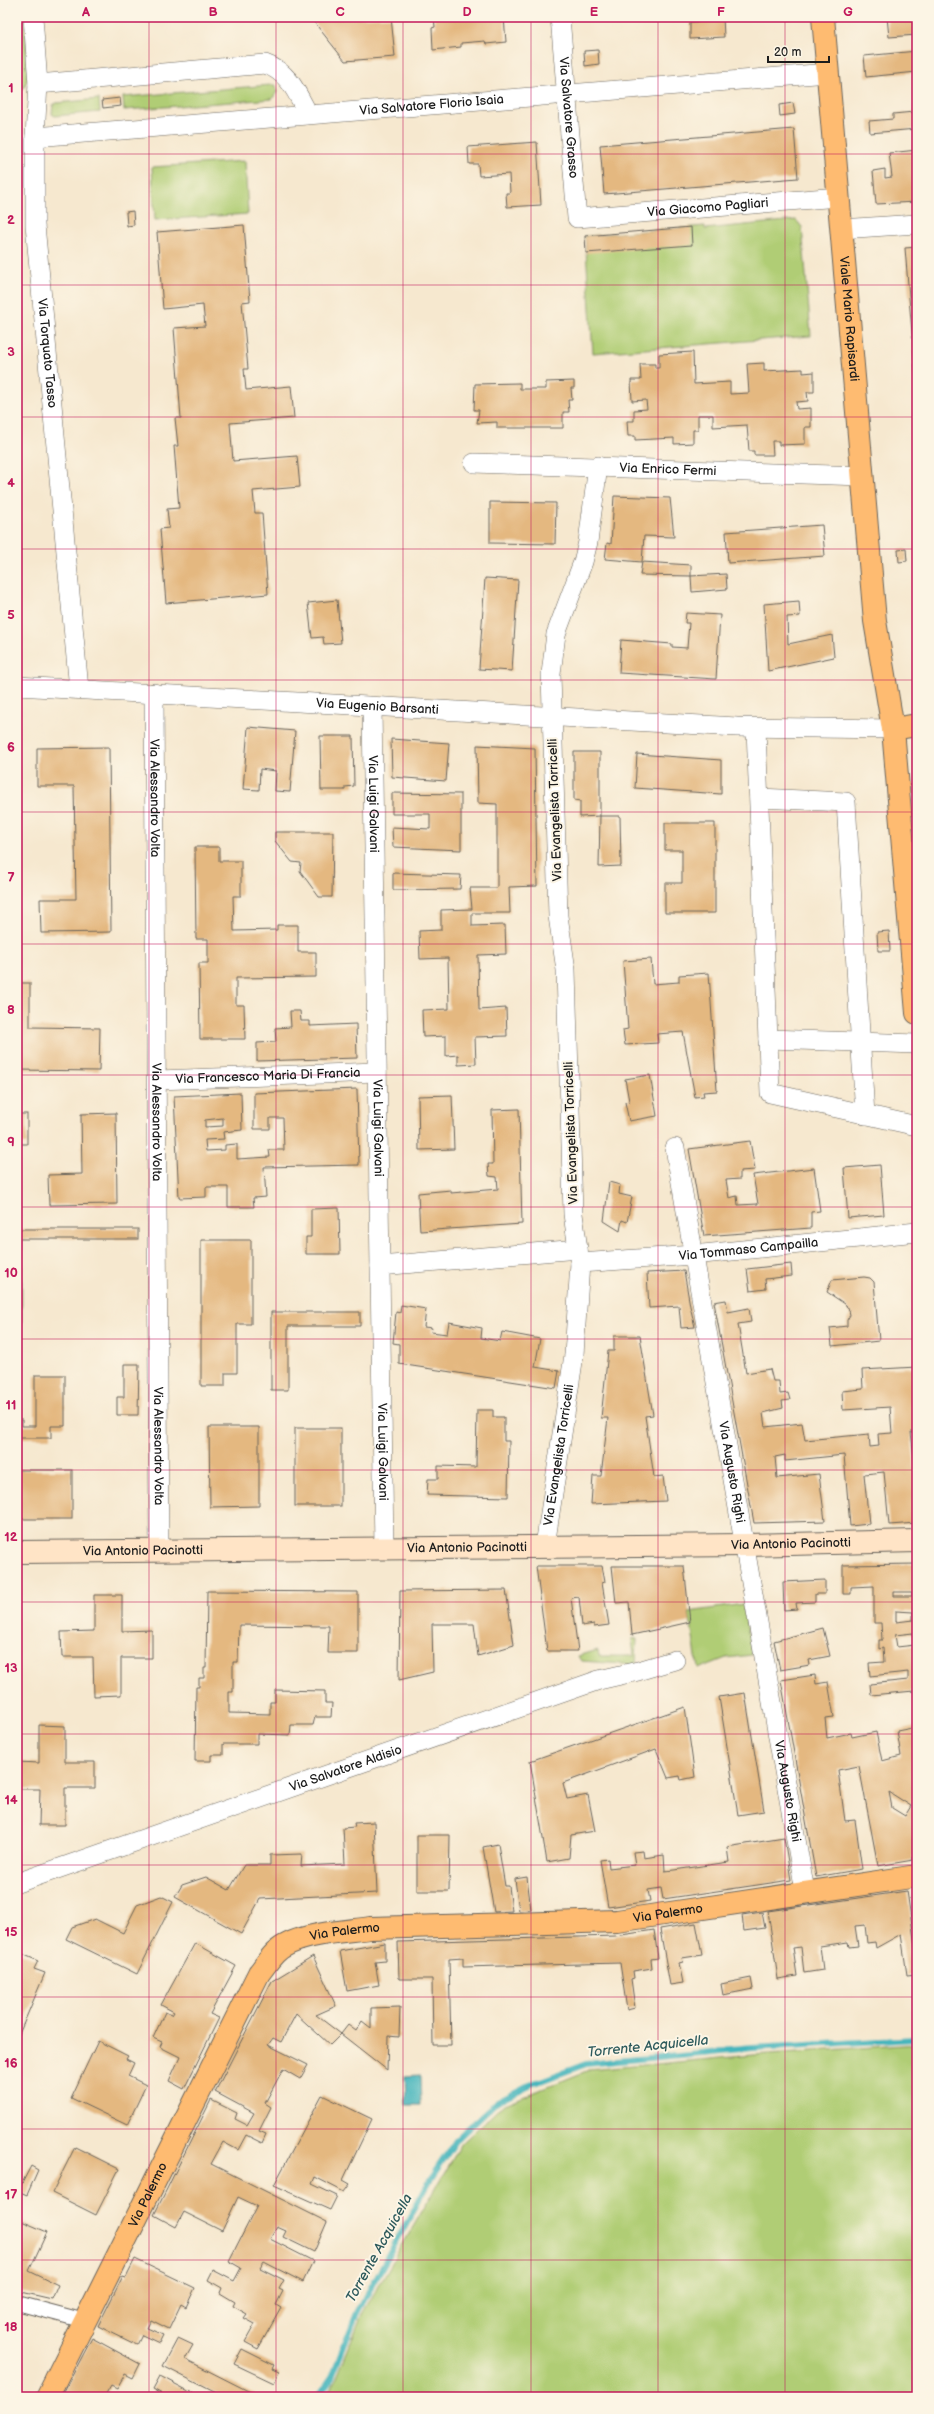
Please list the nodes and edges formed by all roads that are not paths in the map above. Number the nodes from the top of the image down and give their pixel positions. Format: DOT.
graph roads {
  1 [pos="33,17"];
  2 [pos="560,17"];
  3 [pos="823,17"];
  4 [pos="828,73"];
  5 [pos="38,84"];
  6 [pos="566,92"];
  7 [pos="308,114"];
  8 [pos="35,137"];
  9 [pos="839,197"];
  10 [pos="577,218"];
  11 [pos="917,224"];
  12 [pos="841,229"];
  13 [pos="474,463"];
  14 [pos="598,466"];
  15 [pos="863,476"];
  16 [pos="17,686"];
  17 [pos="79,689"];
  18 [pos="154,693"];
  19 [pos="372,707"];
  20 [pos="552,718"];
  21 [pos="917,726"];
  22 [pos="756,728"];
  23 [pos="893,729"];
  24 [pos="759,798"];
  25 [pos="908,802"];
  26 [pos="917,864"];
  27 [pos="907,893"];
  28 [pos="916,988"];
  29 [pos="917,1013"];
  30 [pos="768,1039"];
  31 [pos="861,1042"];
  32 [pos="917,1044"];
  33 [pos="377,1072"];
  34 [pos="158,1080"];
  35 [pos="866,1114"];
  36 [pos="917,1126"];
  37 [pos="675,1148"];
  38 [pos="917,1232"];
  39 [pos="693,1255"];
  40 [pos="579,1256"];
  41 [pos="380,1266"];
  42 [pos="917,1542"];
  43 [pos="745,1545"];
  44 [pos="545,1546"];
  45 [pos="384,1549"];
  46 [pos="159,1551"];
  47 [pos="17,1552"];
  48 [pos="675,1660"];
  49 [pos="916,1875"];
  50 [pos="17,1883"];
  51 [pos="805,1892"];
  52 [pos="17,2303"];
  53 [pos="85,2321"];
  54 [pos="47,2397"];
  1 -- 5 [label="street, Via Torquato Tasso"];
  2 -- 6 [label="street, Via Salvatore Grasso"];
  3 -- 4 [label="main road, Viale Mario Rapisardi"];
  4 -- 6 [label="street, Via Salvatore Florio Isaia"];
  4 -- 9 [label="main road, Viale Mario Rapisardi"];
  5 -- 7 [label="street"];
  5 -- 8 [label="street, Via Torquato Tasso"];
  6 -- 7 [label="street, Via Salvatore Florio Isaia"];
  6 -- 10 [label="street, Via Salvatore Grasso"];
  7 -- 8 [label="street, Via Salvatore Florio Isaia"];
  8 -- 17 [label="street, Via Torquato Tasso"];
  9 -- 10 [label="street, Via Giacomo Pagliari"];
  9 -- 12 [label="main road, Viale Mario Rapisardi"];
  11 -- 12 [label="street"];
  12 -- 15 [label="main road, Viale Mario Rapisardi"];
  13 -- 14 [label="street, Via Enrico Fermi"];
  14 -- 15 [label="street, Via Enrico Fermi"];
  14 -- 20 [label="street, Via Evangelista Torricelli"];
  15 -- 23 [label="main road, Viale Mario Rapisardi"];
  16 -- 17 [label="street, Via Eugenio Barsanti"];
  17 -- 18 [label="street, Via Eugenio Barsanti"];
  18 -- 19 [label="street, Via Eugenio Barsanti"];
  18 -- 34 [label="street, Via Alessandro Volta"];
  19 -- 20 [label="street, Via Eugenio Barsanti"];
  19 -- 33 [label="street, Via Luigi Galvani"];
  20 -- 22 [label="street, Via Eugenio Barsanti"];
  20 -- 40 [label="street, Via Evangelista Torricelli"];
  21 -- 23 [label="main road"];
  22 -- 23 [label="street, Via Eugenio Barsanti"];
  22 -- 24 [label="street"];
  23 -- 25 [label="main road, Viale Mario Rapisardi"];
  24 -- 30 [label="street"];
  24 -- 31 [label="street"];
  25 -- 27 [label="main road, Viale Mario Rapisardi"];
  26 -- 27 [label="main road"];
  27 -- 28 [label="main road, Viale Mario Rapisardi"];
  28 -- 29 [label="main road, Viale Mario Rapisardi"];
  30 -- 31 [label="street"];
  30 -- 35 [label="street"];
  31 -- 32 [label="street"];
  31 -- 35 [label="street"];
  33 -- 34 [label="street, Via Francesco Maria Di Francia"];
  33 -- 41 [label="street, Via Luigi Galvani"];
  34 -- 46 [label="street, Via Alessandro Volta"];
  35 -- 36 [label="street"];
  37 -- 39 [label="street, Via Augusto Righi"];
  38 -- 39 [label="street, Via Tommaso Campailla"];
  39 -- 40 [label="street, Via Tommaso Campailla"];
  39 -- 43 [label="street, Via Augusto Righi"];
  40 -- 41 [label="street, Via Tommaso Campailla"];
  40 -- 44 [label="street, Via Evangelista Torricelli"];
  41 -- 45 [label="street, Via Luigi Galvani"];
  42 -- 43 [label="main road, Via Antonio Pacinotti"];
  43 -- 44 [label="main road, Via Antonio Pacinotti"];
  43 -- 51 [label="street, Via Augusto Righi"];
  44 -- 45 [label="main road, Via Antonio Pacinotti"];
  45 -- 46 [label="main road, Via Antonio Pacinotti"];
  46 -- 47 [label="main road, Via Antonio Pacinotti"];
  48 -- 50 [label="street, Via Salvatore Aldisio"];
  49 -- 51 [label="main road, Via Palermo"];
  51 -- 53 [label="main road, Via Palermo"];
  52 -- 53 [label="street"];
  53 -- 54 [label="main road, Via Palermo"];
}
